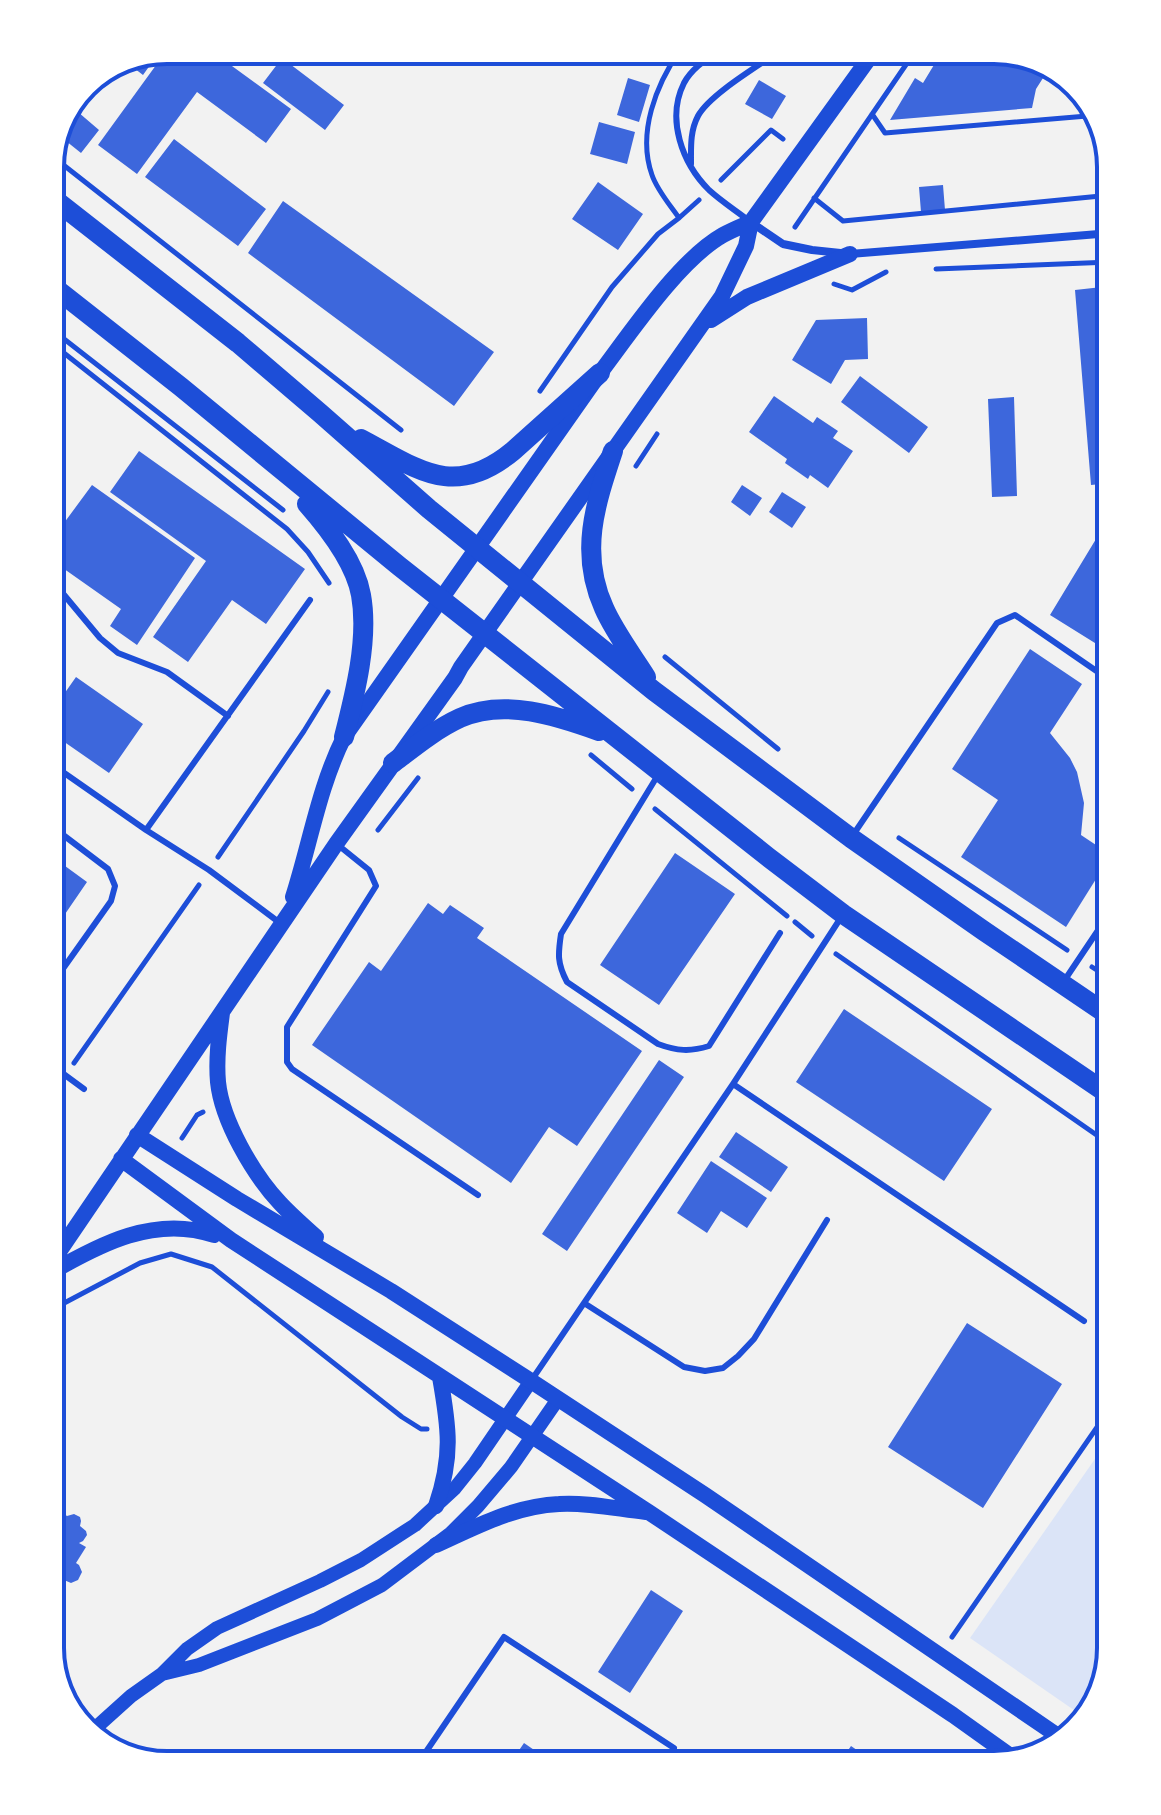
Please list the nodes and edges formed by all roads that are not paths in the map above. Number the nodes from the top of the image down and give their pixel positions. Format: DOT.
graph roads {
  1 [pos="702,64"];
  2 [pos="761,64"];
  3 [pos="865,64"];
  4 [pos="691,168"];
  5 [pos="64,207"];
  6 [pos="751,222"];
  7 [pos="1097,234"];
  8 [pos="850,254"];
  9 [pos="64,295"];
  10 [pos="697,332"];
  11 [pos="600,373"];
  12 [pos="320,413"];
  13 [pos="613,451"];
  14 [pos="280,470"];
  15 [pos="476,549"];
  16 [pos="520,584"];
  17 [pos="64,595"];
  18 [pos="441,599"];
  19 [pos="310,600"];
  20 [pos="484,634"];
  21 [pos="1097,671"];
  22 [pos="654,691"];
  23 [pos="228,716"];
  24 [pos="344,737"];
  25 [pos="614,737"];
  26 [pos="393,763"];
  27 [pos="660,772"];
  28 [pos="64,773"];
  29 [pos="146,830"];
  30 [pos="64,836"];
  31 [pos="851,838"];
  32 [pos="336,844"];
  33 [pos="843,914"];
  34 [pos="285,918"];
  35 [pos="1097,932"];
  36 [pos="780,933"];
  37 [pos="64,967"];
  38 [pos="1062,983"];
  39 [pos="1097,1007"];
  40 [pos="222,1010"];
  41 [pos="64,1074"];
  42 [pos="733,1084"];
  43 [pos="1097,1086"];
  44 [pos="84,1089"];
  45 [pos="137,1135"];
  46 [pos="121,1159"];
  47 [pos="478,1195"];
  48 [pos="827,1220"];
  49 [pos="231,1240"];
  50 [pos="64,1244"];
  51 [pos="338,1258"];
  52 [pos="64,1265"];
  53 [pos="584,1303"];
  54 [pos="1084,1321"];
  55 [pos="440,1377"];
  56 [pos="531,1381"];
  57 [pos="558,1399"];
  58 [pos="506,1418"];
  59 [pos="533,1436"];
  60 [pos="436,1506"];
  61 [pos="650,1513"];
  62 [pos="436,1545"];
  63 [pos="162,1674"];
  64 [pos="99,1725"];
  65 [pos="1053,1732"];
  66 [pos="674,1748"];
  67 [pos="1002,1750"];
  68 [pos="427,1751"];
  1 -- 4 [label="lane"];
  2 -- 4 [label="lane"];
  3 -- 6 [label="main road"];
  4 -- 6 [label="lane"];
  5 -- 12 [label="main road"];
  6 -- 8 [label="street"];
  6 -- 10 [label="main road"];
  6 -- 11 [label="main road"];
  7 -- 8 [label="street"];
  8 -- 10 [label="main road"];
  9 -- 14 [label="main road"];
  10 -- 13 [label="main road"];
  11 -- 12 [label="main road"];
  11 -- 15 [label="main road"];
  12 -- 15 [label="main road"];
  13 -- 16 [label="main road"];
  13 -- 22 [label="main road"];
  14 -- 18 [label="main road"];
  14 -- 24 [label="main road"];
  15 -- 16 [label="main road"];
  15 -- 18 [label="main road"];
  16 -- 20 [label="main road"];
  16 -- 22 [label="main road"];
  17 -- 23 [label="lane"];
  18 -- 20 [label="main road"];
  18 -- 24 [label="main road"];
  19 -- 23 [label="lane"];
  20 -- 25 [label="main road"];
  20 -- 26 [label="main road"];
  21 -- 31 [label="lane"];
  22 -- 31 [label="main road"];
  23 -- 29 [label="lane"];
  24 -- 34 [label="main road"];
  25 -- 26 [label="main road"];
  25 -- 27 [label="main road"];
  26 -- 32 [label="main road"];
  27 -- 33 [label="main road"];
  27 -- 36 [label="lane"];
  28 -- 29 [label="lane"];
  29 -- 34 [label="lane"];
  30 -- 37 [label="lane"];
  31 -- 38 [label="main road"];
  32 -- 34 [label="main road"];
  32 -- 47 [label="lane"];
  33 -- 42 [label="lane"];
  33 -- 43 [label="main road"];
  34 -- 40 [label="main road"];
  35 -- 38 [label="lane"];
  38 -- 39 [label="main road"];
  40 -- 45 [label="main road"];
  40 -- 51 [label="main road"];
  41 -- 44 [label="lane"];
  42 -- 53 [label="lane"];
  42 -- 54 [label="lane"];
  45 -- 46 [label="main road"];
  45 -- 51 [label="main road"];
  46 -- 49 [label="main road"];
  46 -- 50 [label="main road"];
  48 -- 53 [label="lane"];
  49 -- 52 [label="main road"];
  49 -- 55 [label="main road"];
  51 -- 56 [label="main road"];
  53 -- 56 [label="lane"];
  55 -- 58 [label="main road"];
  55 -- 60 [label="main road"];
  56 -- 57 [label="main road"];
  56 -- 58 [label="street"];
  57 -- 59 [label="street"];
  57 -- 65 [label="main road"];
  58 -- 59 [label="main road"];
  58 -- 60 [label="street"];
  59 -- 61 [label="main road"];
  59 -- 62 [label="street"];
  60 -- 63 [label="street"];
  61 -- 62 [label="main road"];
  61 -- 67 [label="main road"];
  62 -- 63 [label="street"];
  63 -- 64 [label="street"];
  66 -- 68 [label="lane"];
}
